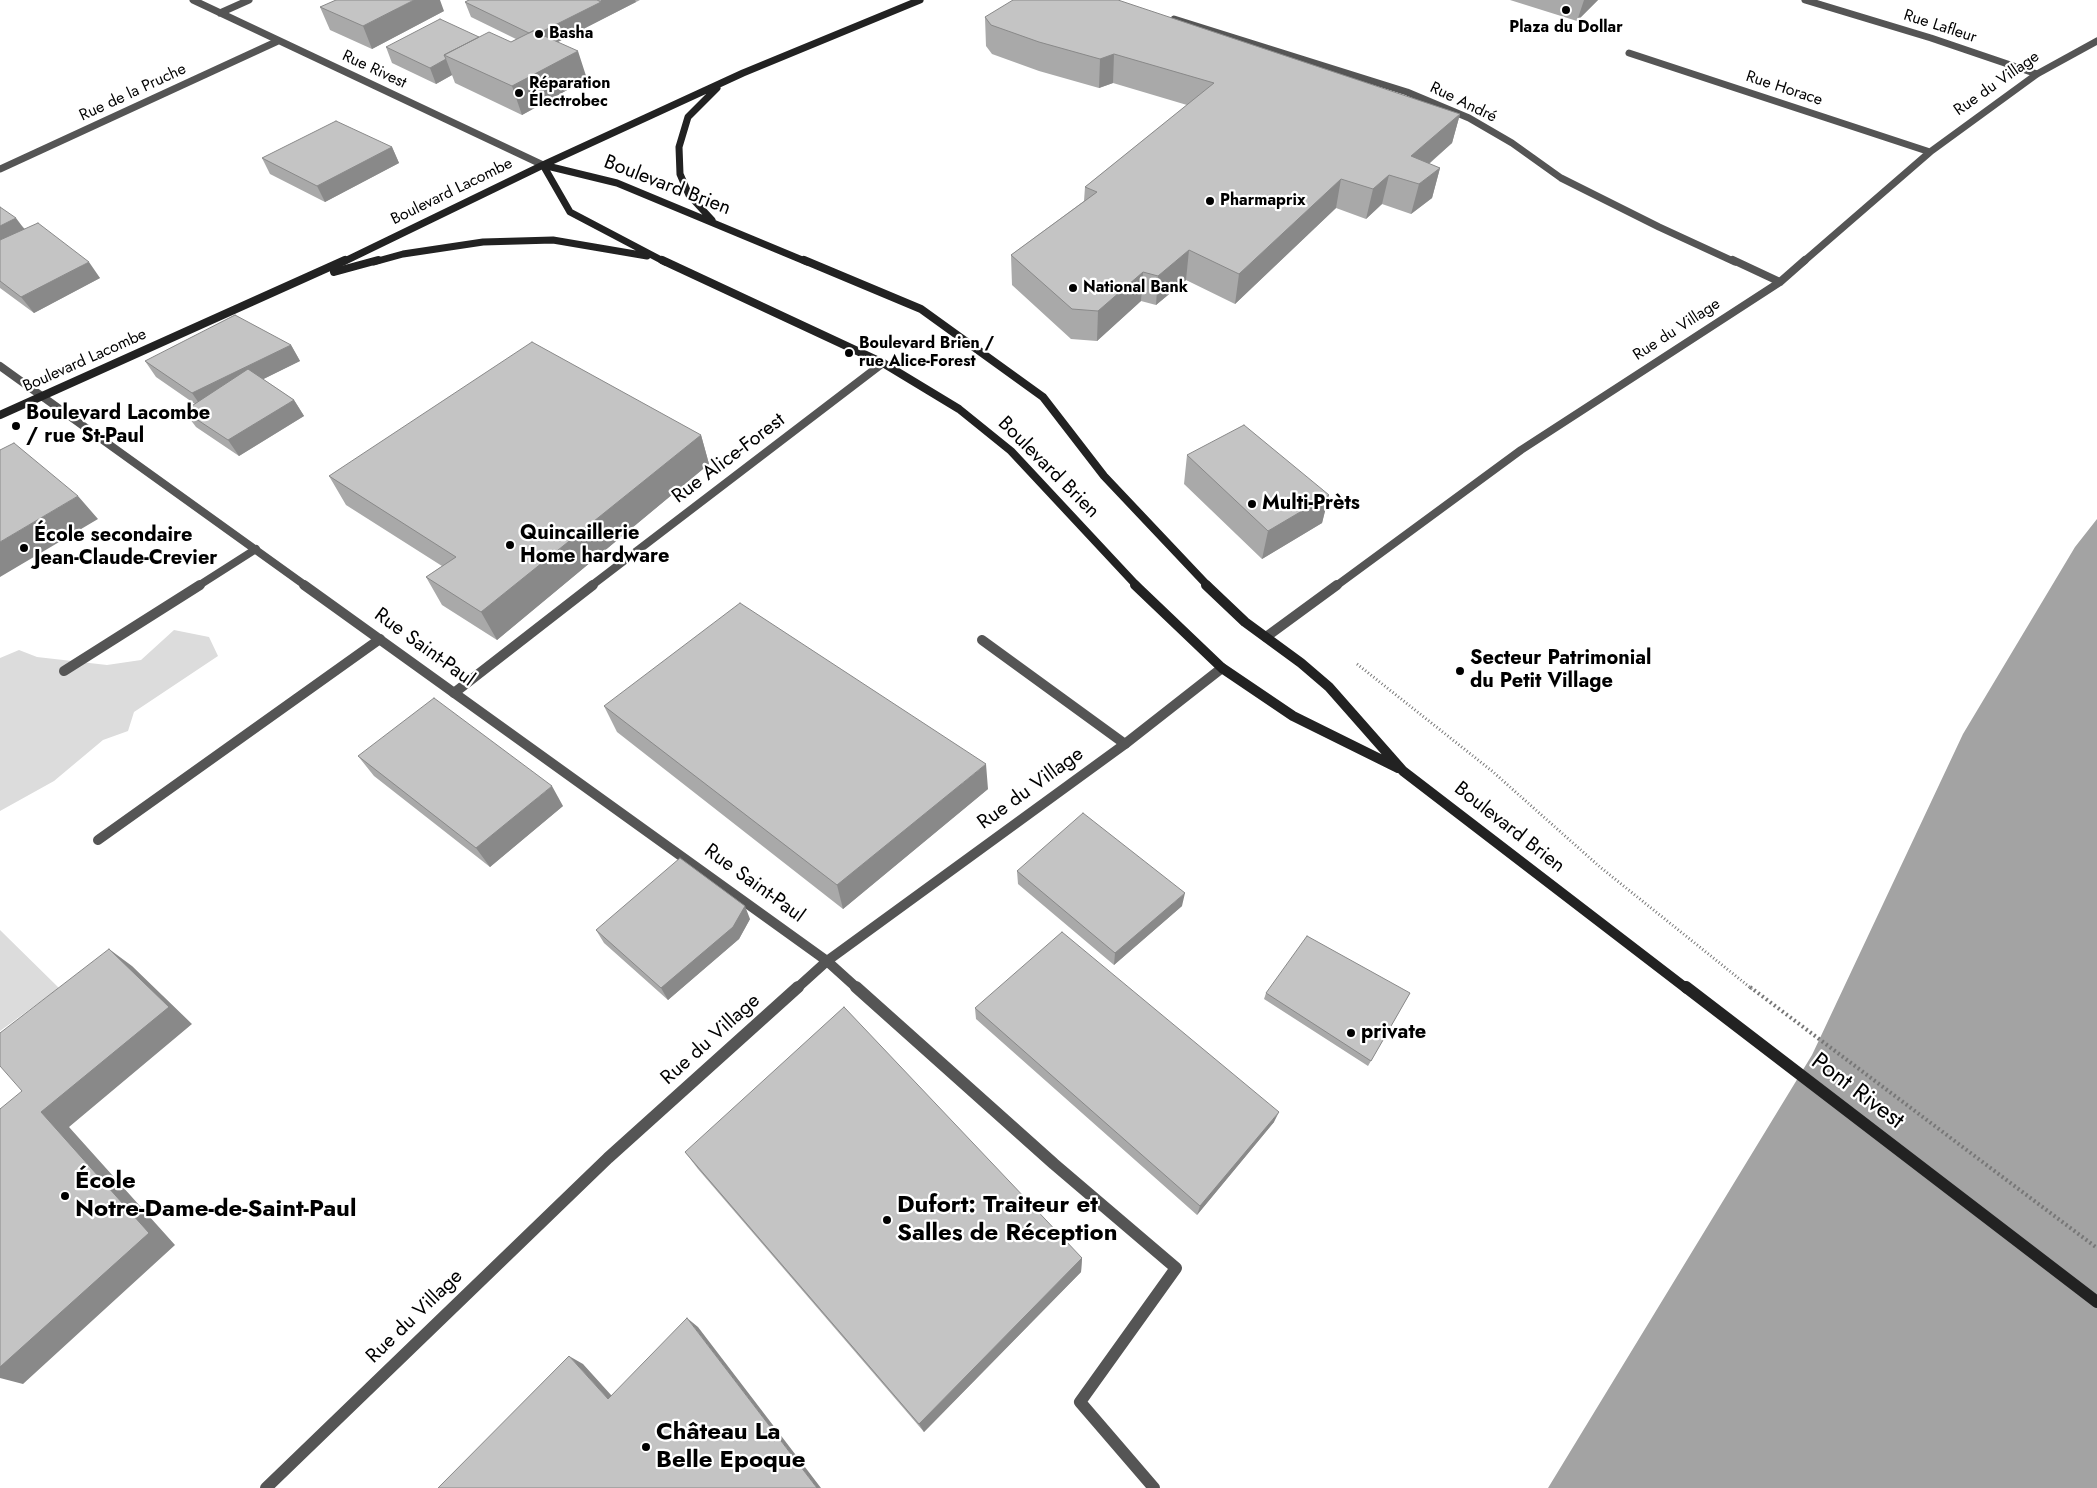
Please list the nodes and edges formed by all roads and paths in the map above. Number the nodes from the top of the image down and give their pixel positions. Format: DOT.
graph roads {
  1 [pos="193,0"];
  2 [pos="250,0"];
  3 [pos="920,0"];
  4 [pos="1805,0"];
  5 [pos="220,13"];
  6 [pos="1165,16"];
  7 [pos="278,41"];
  8 [pos="2097,41"];
  9 [pos="1629,53"];
  10 [pos="2037,74"];
  11 [pos="721,84"];
  12 [pos="1930,152"];
  13 [pos="542,165"];
  14 [pos="0,170"];
  15 [pos="715,223"];
  16 [pos="659,258"];
  17 [pos="311,278"];
  18 [pos="1780,282"];
  19 [pos="883,363"];
  20 [pos="0,366"];
  21 [pos="43,396"];
  22 [pos="0,415"];
  23 [pos="256,549"];
  24 [pos="1266,637"];
  25 [pos="380,639"];
  26 [pos="982,640"];
  27 [pos="1350,659"];
  28 [pos="1222,668"];
  29 [pos="64,671"];
  30 [pos="454,693"];
  31 [pos="1125,744"];
  32 [pos="1403,770"];
  33 [pos="98,840"];
  34 [pos="1591,916"];
  35 [pos="827,961"];
  36 [pos="2097,1248"];
  37 [pos="2097,1302"];
  38 [pos="266,1488"];
  39 [pos="1154,1488"];
  1 -- 5 [label="street, Rue Rivest"];
  2 -- 5 [label="street"];
  3 -- 11 [label="main road, Boulevard Lacombe"];
  4 -- 10 [label="street, Rue Lafleur"];
  5 -- 7 [label="street, Rue Rivest"];
  6 -- 18 [label="street, Rue André"];
  7 -- 13 [label="street, Rue Rivest"];
  7 -- 14 [label="street, Rue de la Pruche"];
  8 -- 10 [label="street, Rue du Village"];
  9 -- 12 [label="street, Rue Horace"];
  10 -- 12 [label="street, Rue du Village"];
  11 -- 13 [label="main road, Boulevard Lacombe"];
  11 -- 15 [label="main road"];
  12 -- 18 [label="street, Rue du Village"];
  13 -- 15 [label="main road, Boulevard Brien"];
  13 -- 16 [label="main road, Boulevard Brien"];
  13 -- 17 [label="main road, Boulevard Lacombe"];
  15 -- 24 [label="main road, Boulevard Brien"];
  16 -- 17 [label="main road"];
  16 -- 19 [label="main road, Boulevard Brien"];
  17 -- 21 [label="main road, Boulevard Lacombe"];
  18 -- 24 [label="street, Rue du Village"];
  19 -- 28 [label="main road, Boulevard Brien"];
  19 -- 30 [label="street, Rue Alice-Forest"];
  20 -- 21 [label="street, Rue Saint-Paul"];
  21 -- 22 [label="main road, Boulevard Lacombe"];
  21 -- 23 [label="street, Rue Saint-Paul"];
  23 -- 25 [label="street, Rue Saint-Paul"];
  23 -- 29 [label="street"];
  24 -- 32 [label="main road, Boulevard Brien"];
  25 -- 30 [label="street, Rue Saint-Paul"];
  25 -- 33 [label="street"];
  26 -- 31 [label="street"];
  27 -- 36 [label="path"];
  28 -- 31 [label="street, Rue du Village"];
  28 -- 32 [label="main road, Boulevard Brien"];
  30 -- 35 [label="street, Rue Saint-Paul"];
  31 -- 35 [label="street, Rue du Village"];
  32 -- 34 [label="main road, Boulevard Brien"];
  34 -- 37 [label="main road, Pont Rivest"];
  35 -- 38 [label="street, Rue du Village"];
  35 -- 39 [label="street, Rue Saint-Paul"];
}
